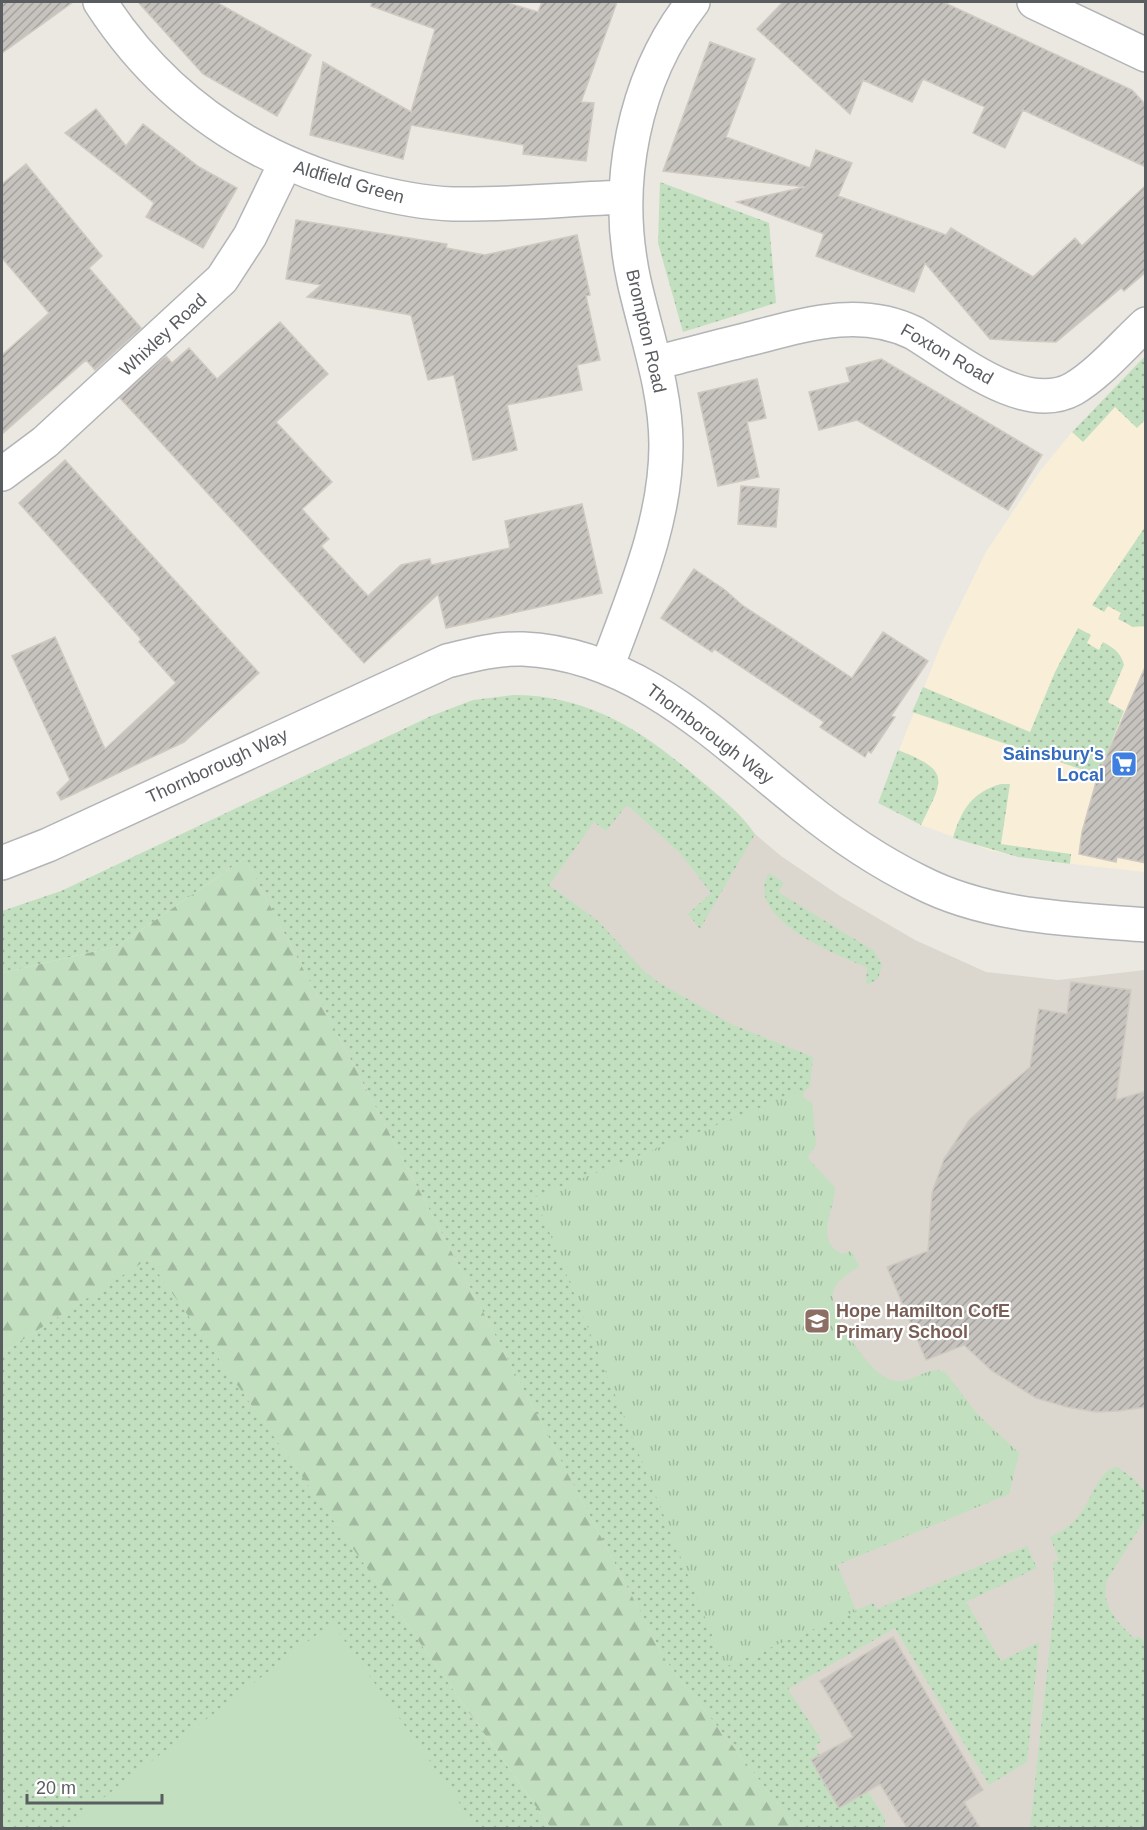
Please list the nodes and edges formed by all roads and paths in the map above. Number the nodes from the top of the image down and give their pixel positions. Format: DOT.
graph roads {
  1 [pos="100,2"];
  2 [pos="693,2"];
  3 [pos="1034,2"];
  4 [pos="1146,55"];
  5 [pos="285,164"];
  6 [pos="626,197"];
  7 [pos="1146,324"];
  8 [pos="655,363"];
  9 [pos="2,474"];
  10 [pos="607,667"];
  11 [pos="2,863"];
  12 [pos="1146,925"];
  1 -- 5 [label="street, Aldfield Green"];
  2 -- 6 [label="street, Brompton Road"];
  3 -- 4 [label="street"];
  5 -- 6 [label="street, Aldfield Green"];
  5 -- 9 [label="street, Whixley Road"];
  6 -- 8 [label="street, Brompton Road"];
  7 -- 8 [label="street, Foxton Road"];
  8 -- 10 [label="street, Brompton Road"];
  10 -- 11 [label="street, Thornborough Way"];
  10 -- 12 [label="street, Thornborough Way"];
}
